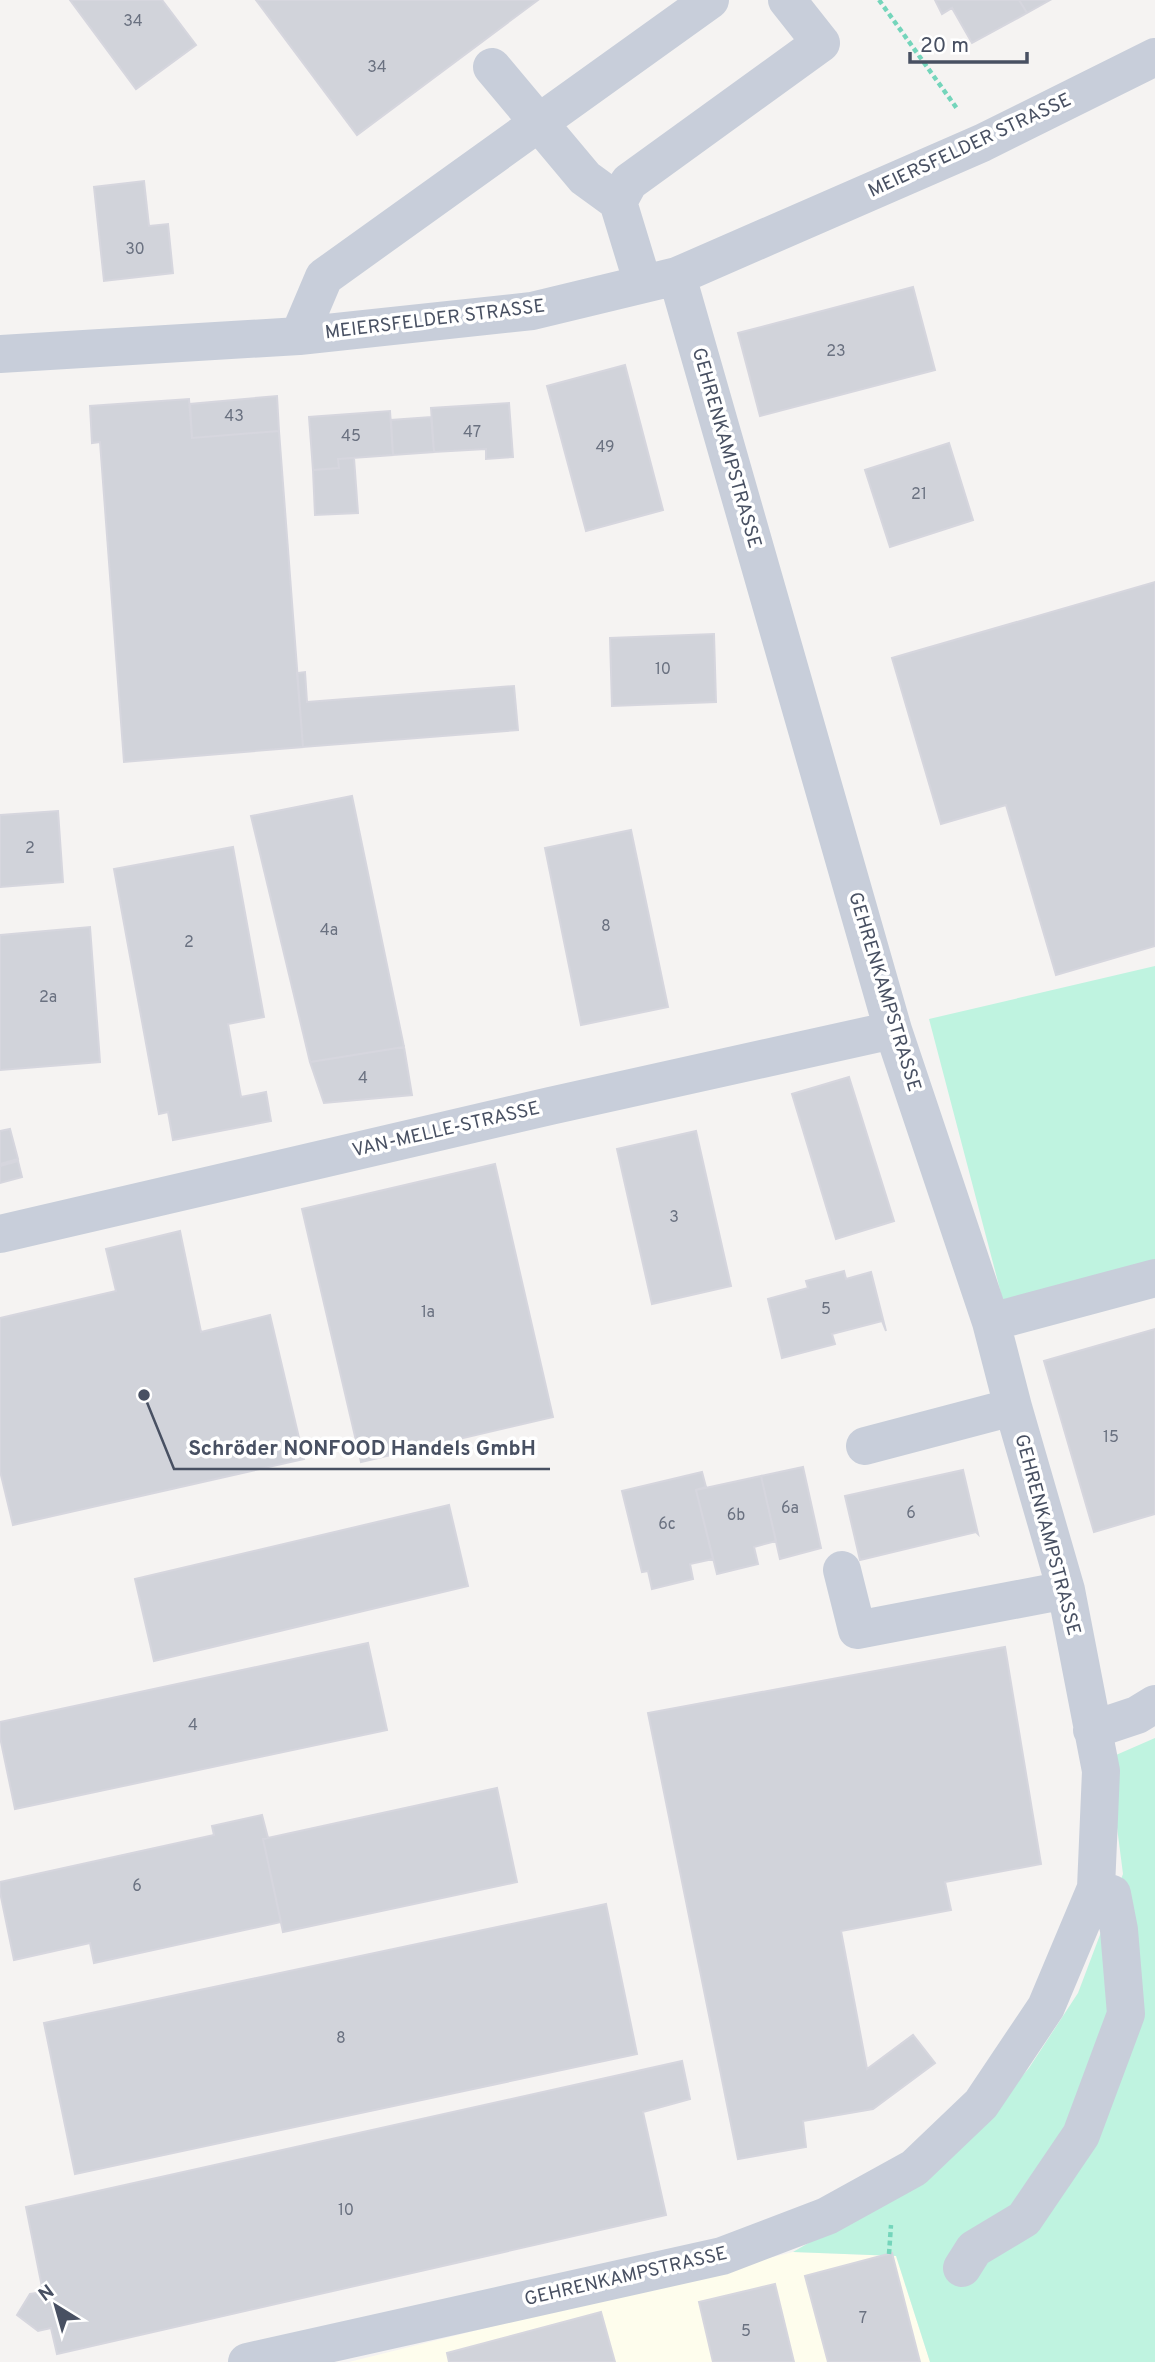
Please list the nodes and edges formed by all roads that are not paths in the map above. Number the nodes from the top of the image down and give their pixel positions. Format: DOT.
graph roads {
  1 [pos="710,0"];
  2 [pos="787,0"];
  3 [pos="1155,57"];
  4 [pos="492,67"];
  5 [pos="538,122"];
  6 [pos="618,202"];
  7 [pos="660,280"];
  8 [pos="299,336"];
  9 [pos="0,354"];
  10 [pos="893,1030"];
  11 [pos="0,1234"];
  12 [pos="1155,1278"];
  13 [pos="991,1322"];
  14 [pos="1013,1408"];
  15 [pos="865,1446"];
  16 [pos="842,1570"];
  17 [pos="1066,1590"];
  18 [pos="1155,1704"];
  19 [pos="1093,1730"];
  20 [pos="1096,1888"];
  21 [pos="962,2268"];
  22 [pos="247,2362"];
  1 -- 5 [label="street"];
  2 -- 6 [label="street"];
  3 -- 7 [label="street, MEIERSFELDER STRASSE"];
  4 -- 5 [label="street"];
  5 -- 6 [label="street"];
  5 -- 8 [label="street"];
  6 -- 7 [label="street, GEHRENKAMPSTRASSE"];
  7 -- 8 [label="street, MEIERSFELDER STRASSE"];
  7 -- 10 [label="street, GEHRENKAMPSTRASSE"];
  8 -- 9 [label="street, MEIERSFELDER STRASSE"];
  10 -- 11 [label="street, VAN-MELLE-STRASSE"];
  10 -- 13 [label="street, GEHRENKAMPSTRASSE"];
  12 -- 13 [label="street"];
  13 -- 14 [label="street, GEHRENKAMPSTRASSE"];
  14 -- 15 [label="street"];
  14 -- 17 [label="street, GEHRENKAMPSTRASSE"];
  16 -- 17 [label="street"];
  17 -- 19 [label="street, GEHRENKAMPSTRASSE"];
  18 -- 19 [label="street"];
  19 -- 20 [label="street, GEHRENKAMPSTRASSE"];
  20 -- 21 [label="street"];
  20 -- 22 [label="street, GEHRENKAMPSTRASSE"];
}
